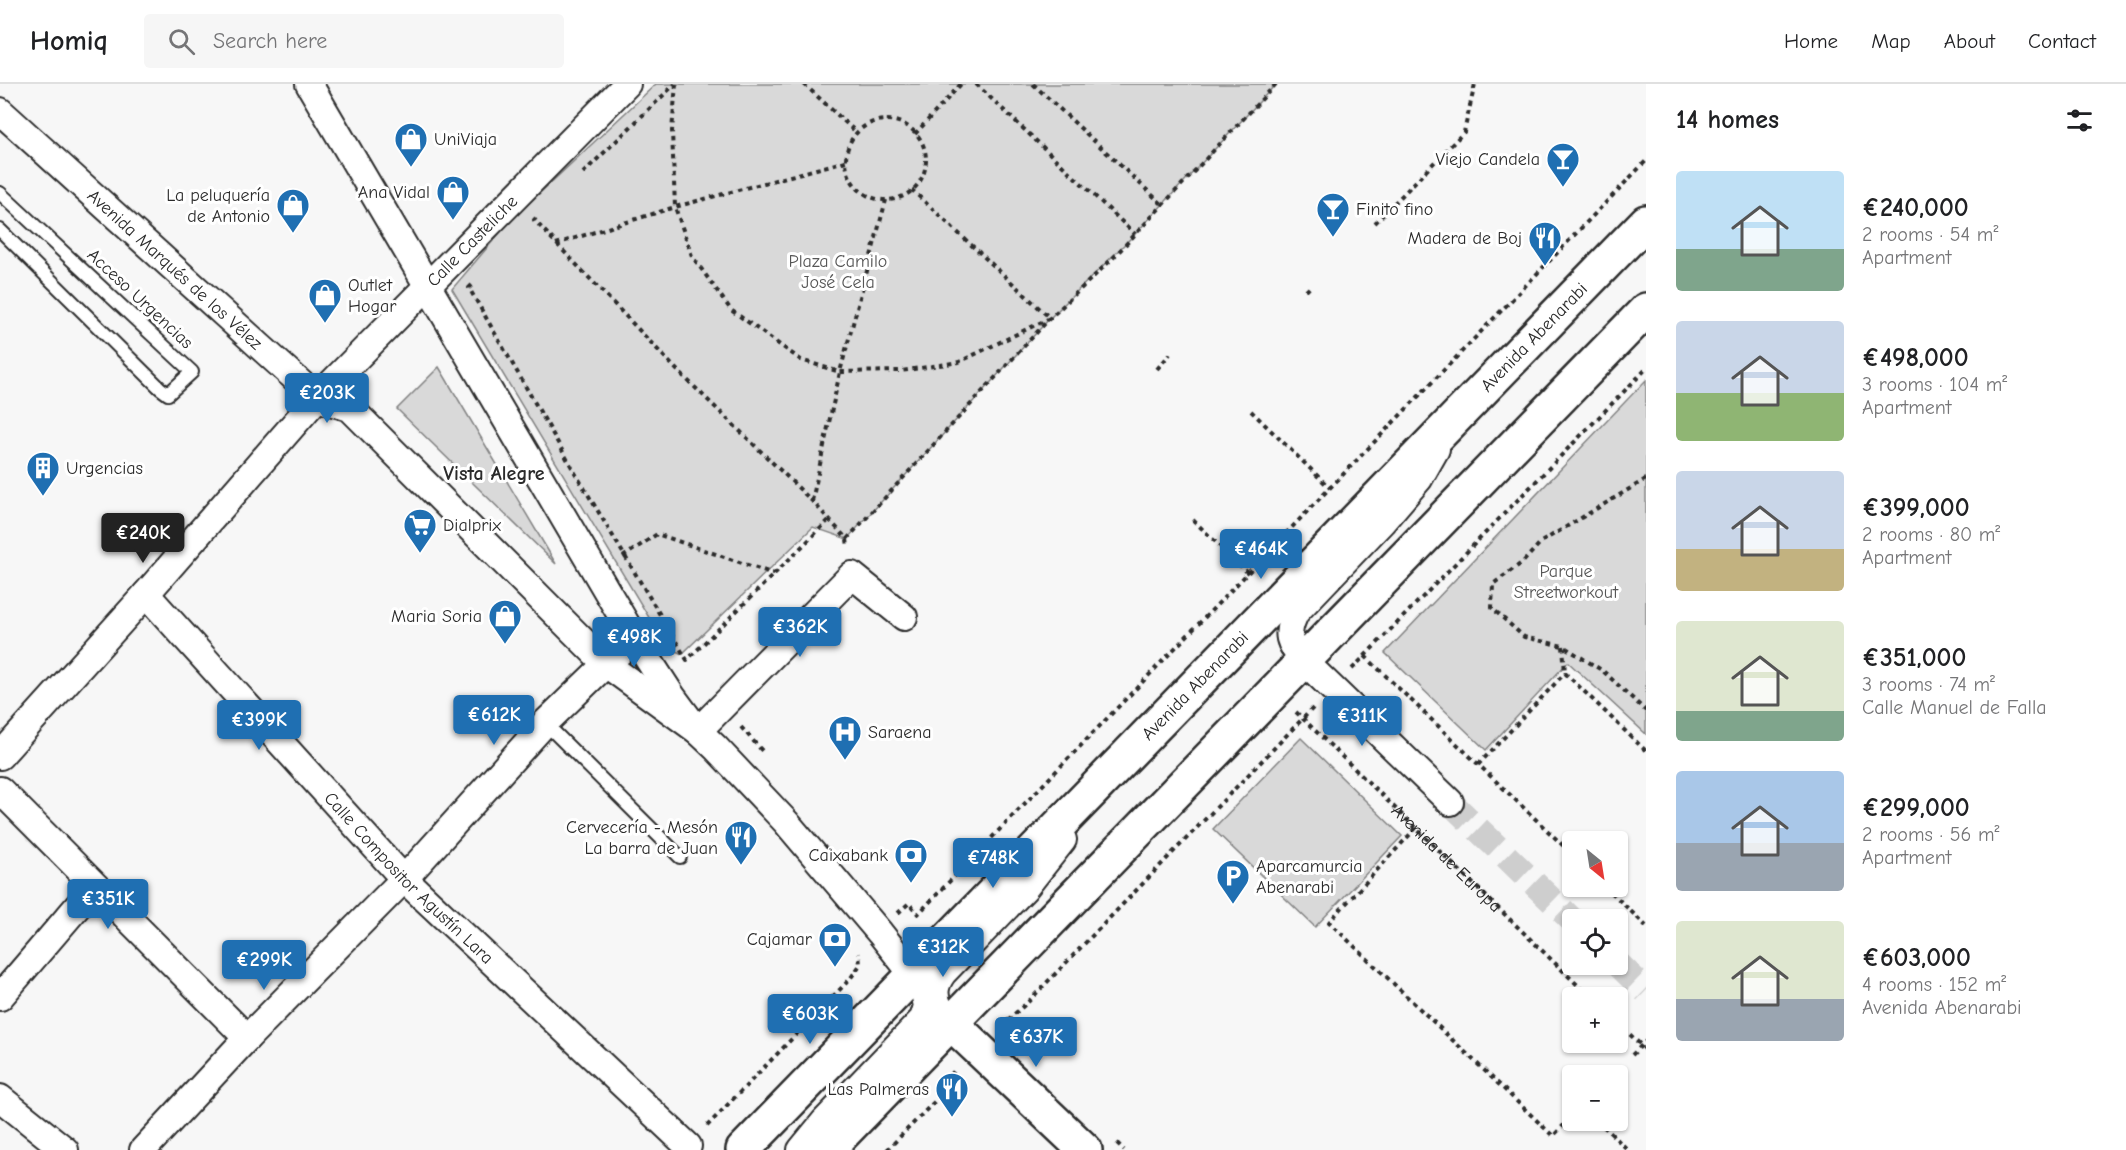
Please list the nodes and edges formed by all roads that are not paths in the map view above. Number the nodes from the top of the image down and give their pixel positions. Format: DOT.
graph roads {
  1 [pos="309,84"];
  2 [pos="627,84"];
  3 [pos="0,111"];
  4 [pos="0,193"];
  5 [pos="1646,222"];
  6 [pos="0,230"];
  7 [pos="427,286"];
  8 [pos="1646,310"];
  9 [pos="317,398"];
  10 [pos="1452,421"];
  11 [pos="146,594"];
  12 [pos="904,616"];
  13 [pos="635,639"];
  14 [pos="1304,661"];
  15 [pos="606,664"];
  16 [pos="545,723"];
  17 [pos="698,731"];
  18 [pos="0,756"];
  19 [pos="0,790"];
  20 [pos="1450,802"];
  21 [pos="680,857"];
  22 [pos="404,879"];
  23 [pos="95,886"];
  24 [pos="0,996"];
  25 [pos="931,998"];
  26 [pos="247,1038"];
  27 [pos="0,1098"];
  28 [pos="688,1146"];
  29 [pos="65,1150"];
  30 [pos="143,1150"];
  31 [pos="743,1150"];
  32 [pos="801,1150"];
  33 [pos="827,1150"];
  34 [pos="1085,1150"];
  1 -- 7 [label="street"];
  2 -- 7 [label="street, Calle Casteliche"];
  3 -- 9 [label="street, Avenida Marqués de los Vélez"];
  4 -- 6 [label="lane, Acceso Urgencias"];
  5 -- 10 [label="main road, Avenida Abenarabi"];
  7 -- 9 [label="street, Calle Casteliche"];
  7 -- 13 [label="street"];
  8 -- 14 [label="main road, Avenida Abenarabi"];
  9 -- 11 [label="street, Calle Casteliche"];
  9 -- 15 [label="street, Avenida Marqués de los Vélez"];
  10 -- 14 [label="street"];
  10 -- 25 [label="main road, Avenida Abenarabi"];
  11 -- 18 [label="street, Calle Casteliche"];
  11 -- 22 [label="street, Calle Compositor Agustín Lara"];
  12 -- 17 [label="street"];
  13 -- 15 [label="street"];
  13 -- 17 [label="street"];
  14 -- 20 [label="street"];
  14 -- 25 [label="main road, Avenida Abenarabi"];
  15 -- 16 [label="street"];
  15 -- 17 [label="street, Avenida Marqués de los Vélez"];
  16 -- 21 [label="lane"];
  16 -- 22 [label="street"];
  17 -- 25 [label="street, Avenida Marqués de los Vélez"];
  19 -- 23 [label="street"];
  22 -- 26 [label="street"];
  22 -- 28 [label="street, Calle Compositor Agustín Lara"];
  23 -- 24 [label="street"];
  23 -- 26 [label="street"];
  25 -- 31 [label="main road, Avenida Abenarabi"];
  25 -- 32 [label="street"];
  25 -- 33 [label="main road, Avenida Abenarabi"];
  25 -- 34 [label="main road, Avenida Marqués de los Vélez"];
  26 -- 30 [label="street"];
  27 -- 29 [label="street"];
}
